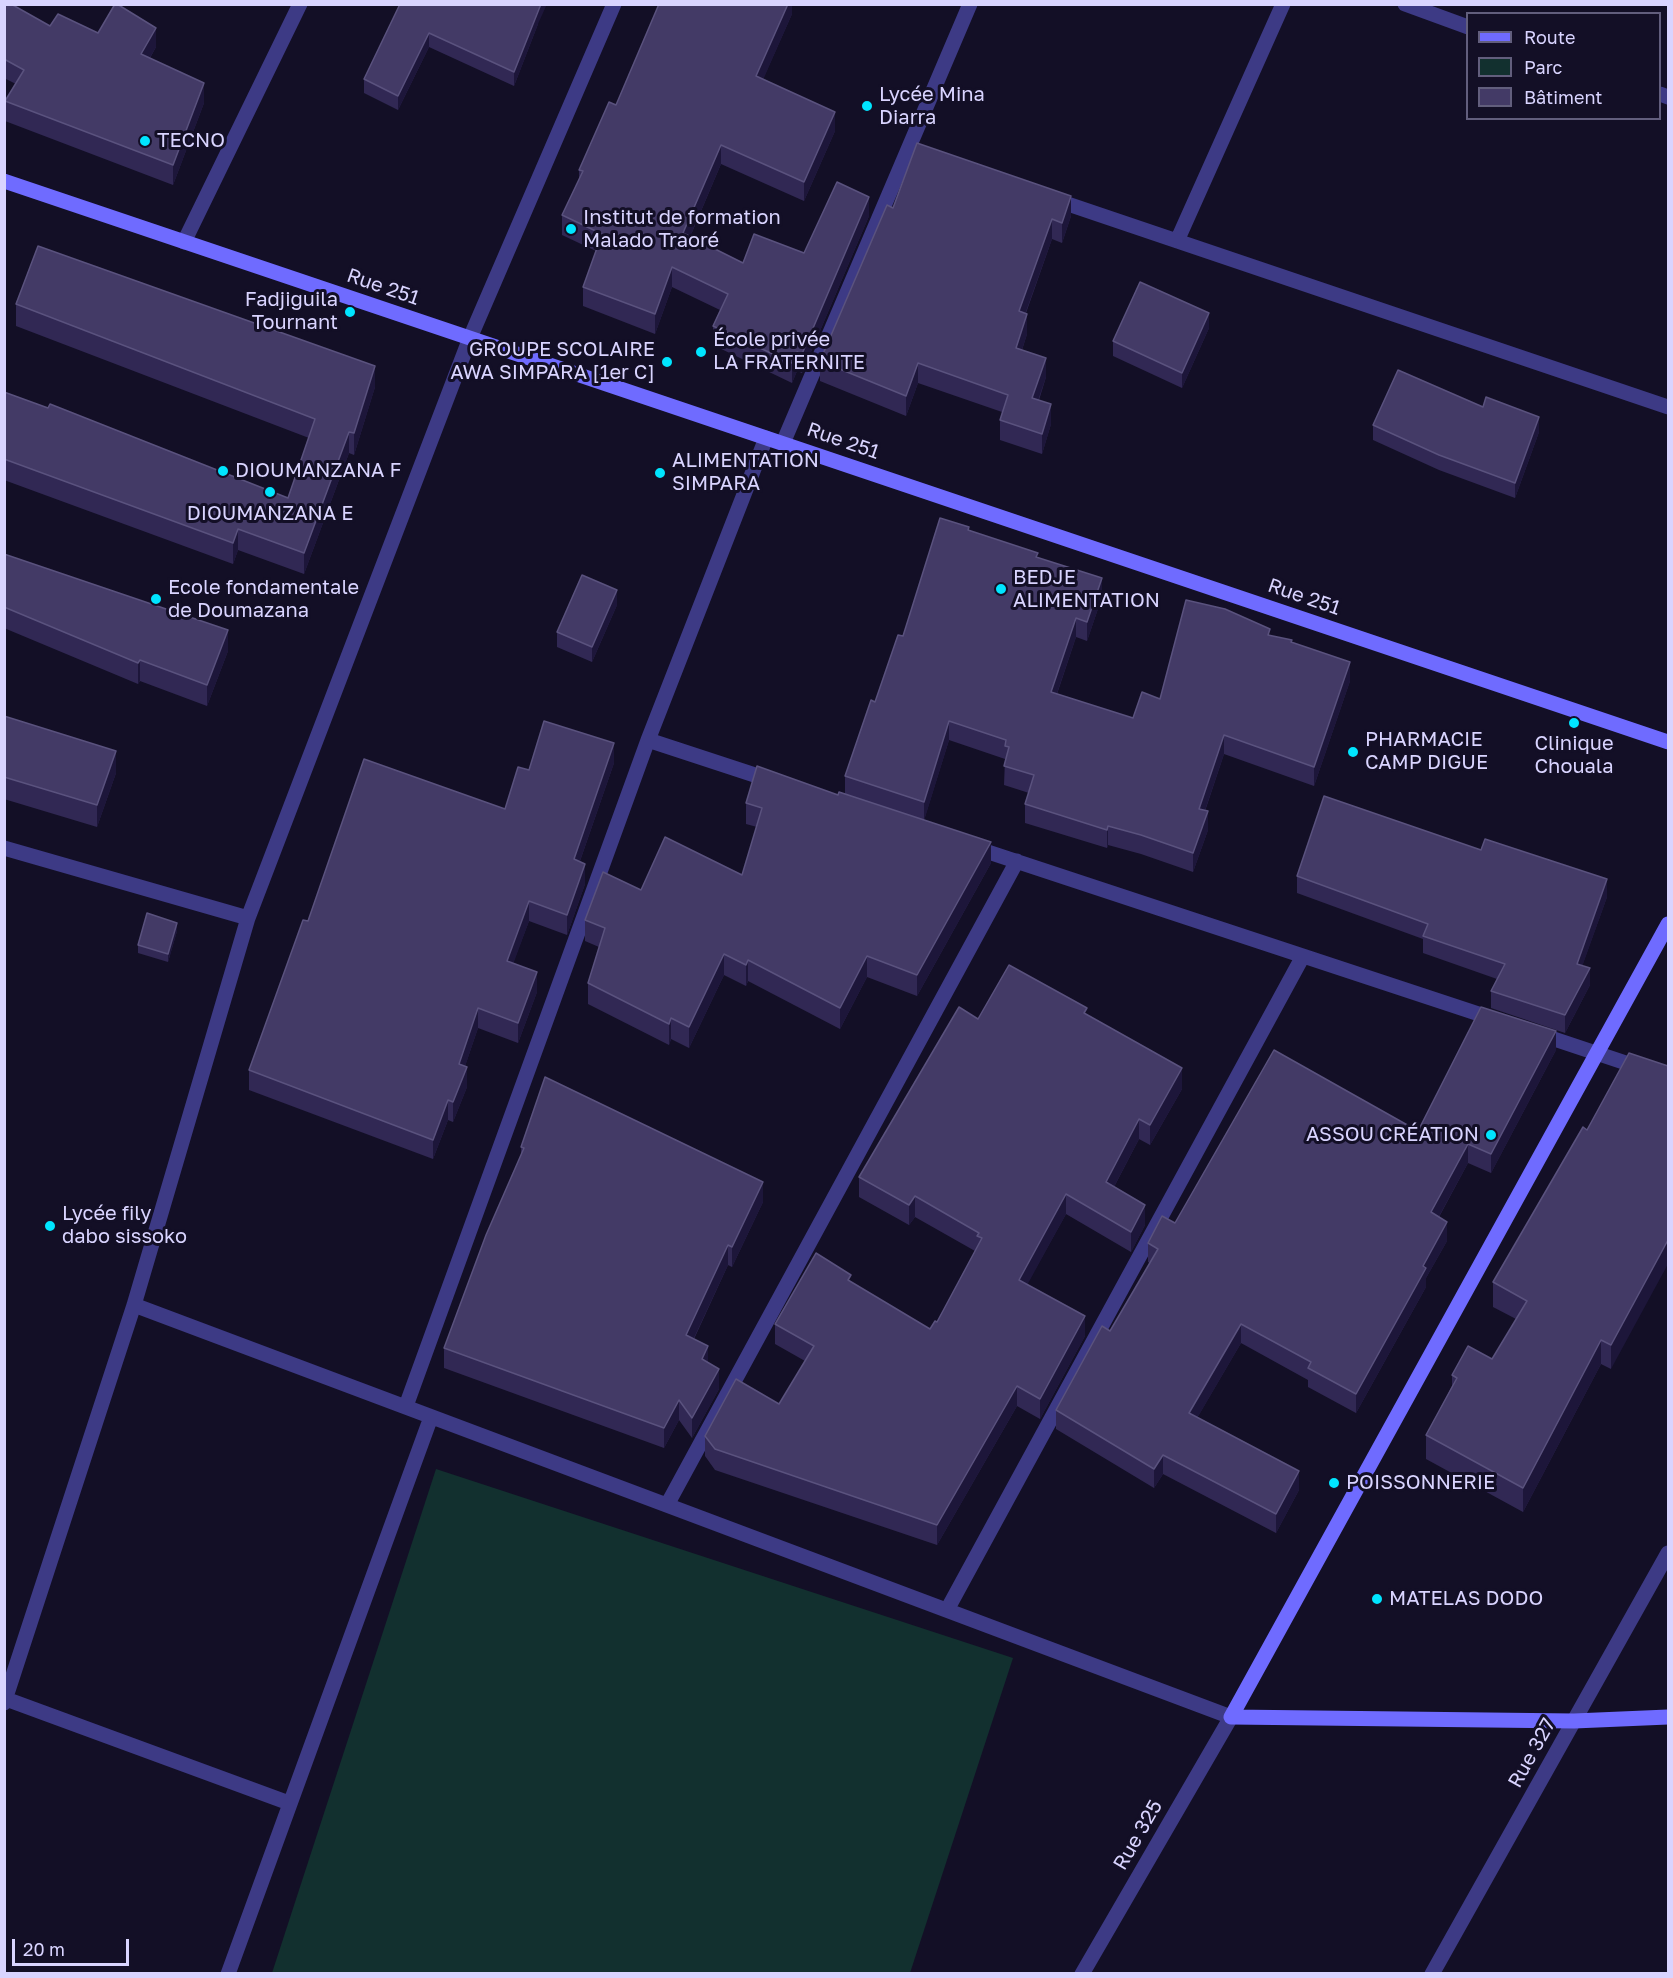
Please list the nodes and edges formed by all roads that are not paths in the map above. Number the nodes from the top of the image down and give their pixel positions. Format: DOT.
graph roads {
  1 [pos="300,4"];
  2 [pos="614,4"];
  3 [pos="970,4"];
  4 [pos="1283,4"];
  5 [pos="1405,4"];
  6 [pos="1466,27"];
  7 [pos="4,181"];
  8 [pos="1042,195"];
  9 [pos="1177,241"];
  10 [pos="184,242"];
  11 [pos="470,338"];
  12 [pos="1668,407"];
  13 [pos="766,438"];
  14 [pos="783,443"];
  15 [pos="648,740"];
  16 [pos="1668,742"];
  17 [pos="793,788"];
  18 [pos="961,843"];
  19 [pos="4,848"];
  20 [pos="1017,861"];
  21 [pos="248,918"];
  22 [pos="1668,924"];
  23 [pos="1303,956"];
  24 [pos="1598,1054"];
  25 [pos="1668,1077"];
  26 [pos="134,1305"];
  27 [pos="406,1407"];
  28 [pos="431,1417"];
  29 [pos="666,1505"];
  30 [pos="1668,1553"];
  31 [pos="947,1610"];
  32 [pos="5,1701"];
  33 [pos="1231,1717"];
  34 [pos="1668,1717"];
  35 [pos="1574,1721"];
  36 [pos="289,1803"];
  37 [pos="228,1974"];
  38 [pos="1082,1974"];
  39 [pos="1432,1974"];
  1 -- 10 [label="street"];
  2 -- 11 [label="street"];
  3 -- 14 [label="street"];
  4 -- 9 [label="street"];
  5 -- 6 [label="street"];
  7 -- 10 [label="main road, Rue 251"];
  8 -- 9 [label="street"];
  9 -- 12 [label="street"];
  10 -- 11 [label="main road, Rue 251"];
  11 -- 13 [label="main road, Rue 251"];
  11 -- 21 [label="street"];
  13 -- 14 [label="main road, Rue 251"];
  13 -- 15 [label="street"];
  14 -- 16 [label="main road, Rue 251"];
  15 -- 17 [label="street"];
  15 -- 27 [label="street"];
  18 -- 20 [label="street"];
  19 -- 21 [label="street"];
  20 -- 23 [label="street"];
  20 -- 29 [label="street"];
  21 -- 26 [label="street"];
  22 -- 24 [label="main road"];
  23 -- 24 [label="street"];
  23 -- 31 [label="street"];
  24 -- 25 [label="street"];
  24 -- 33 [label="main road"];
  26 -- 27 [label="street"];
  26 -- 32 [label="street"];
  27 -- 28 [label="street"];
  28 -- 29 [label="street"];
  28 -- 36 [label="street"];
  29 -- 31 [label="street"];
  30 -- 35 [label="street, Rue 327"];
  31 -- 33 [label="street"];
  32 -- 36 [label="street"];
  33 -- 35 [label="main road"];
  33 -- 38 [label="street, Rue 325"];
  34 -- 35 [label="main road"];
  35 -- 39 [label="street, Rue 327"];
  36 -- 37 [label="street"];
}
